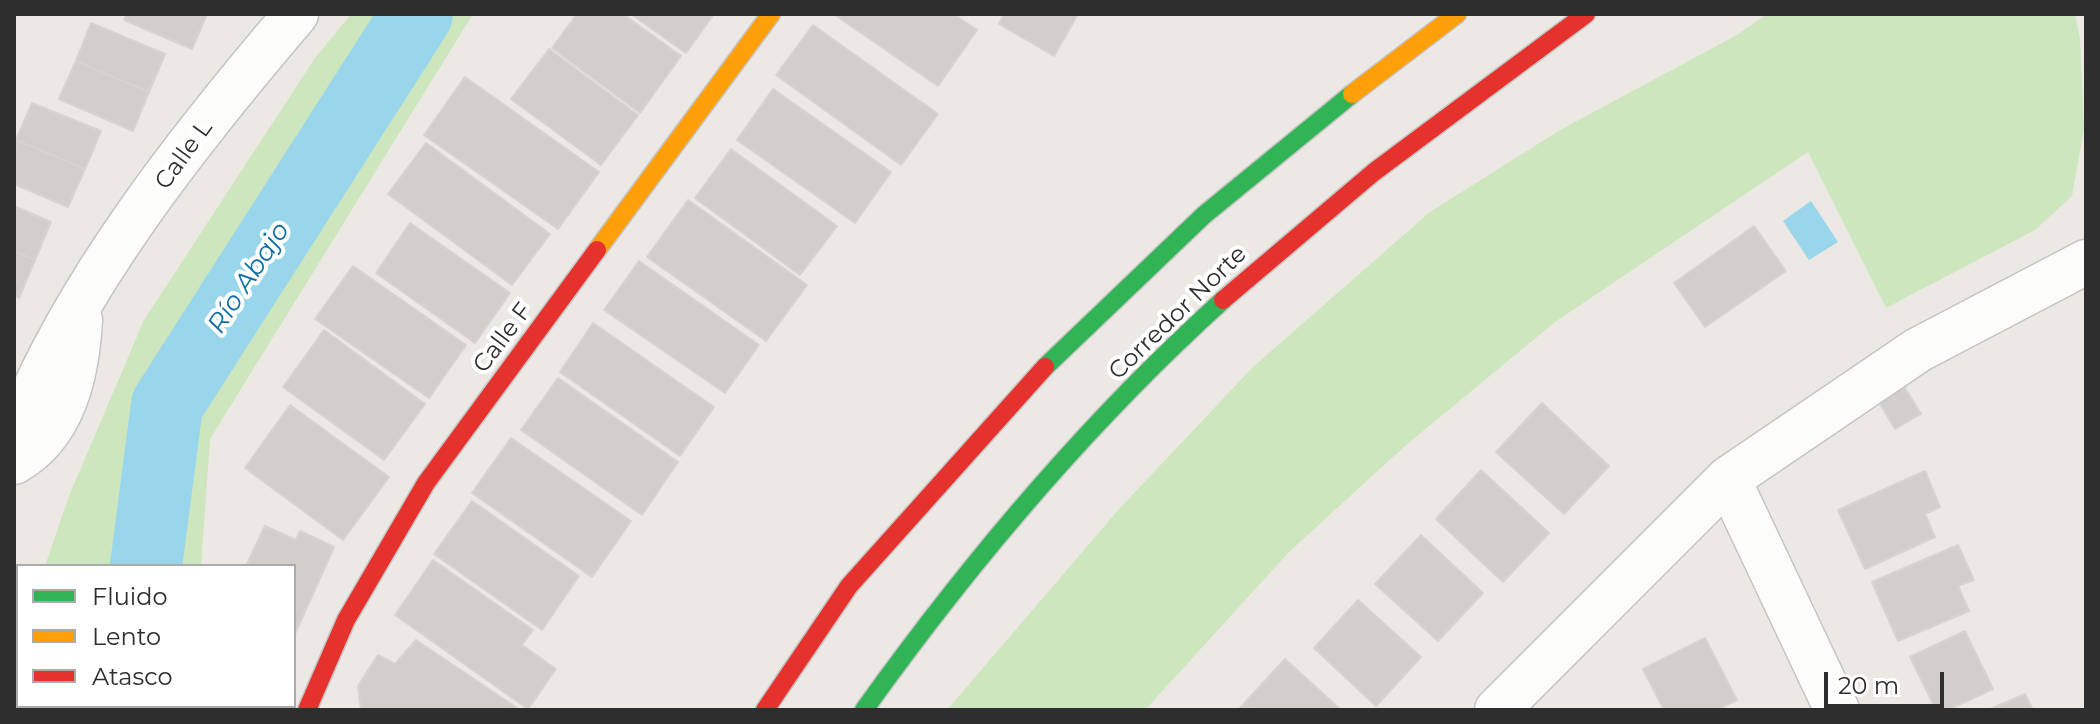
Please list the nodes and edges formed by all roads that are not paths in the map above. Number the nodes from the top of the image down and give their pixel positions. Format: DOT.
graph roads {
  1 [pos="296,14"];
  2 [pos="771,14"];
  3 [pos="1457,14"];
  4 [pos="1586,14"];
  5 [pos="2086,262"];
  6 [pos="81,302"];
  7 [pos="14,438"];
  8 [pos="14,462"];
  9 [pos="1728,479"];
  10 [pos="307,710"];
  11 [pos="765,710"];
  12 [pos="864,710"];
  13 [pos="1497,710"];
  14 [pos="1837,710"];
  1 -- 6 [label="street, Calle L"];
  2 -- 10 [label="main road, Calle F"];
  3 -- 11 [label="main road"];
  4 -- 12 [label="main road, Corredor Norte"];
  5 -- 9 [label="street"];
  6 -- 7 [label="street, Calle L"];
  6 -- 8 [label="street, Calle L"];
  9 -- 13 [label="street"];
  9 -- 14 [label="street"];
}
